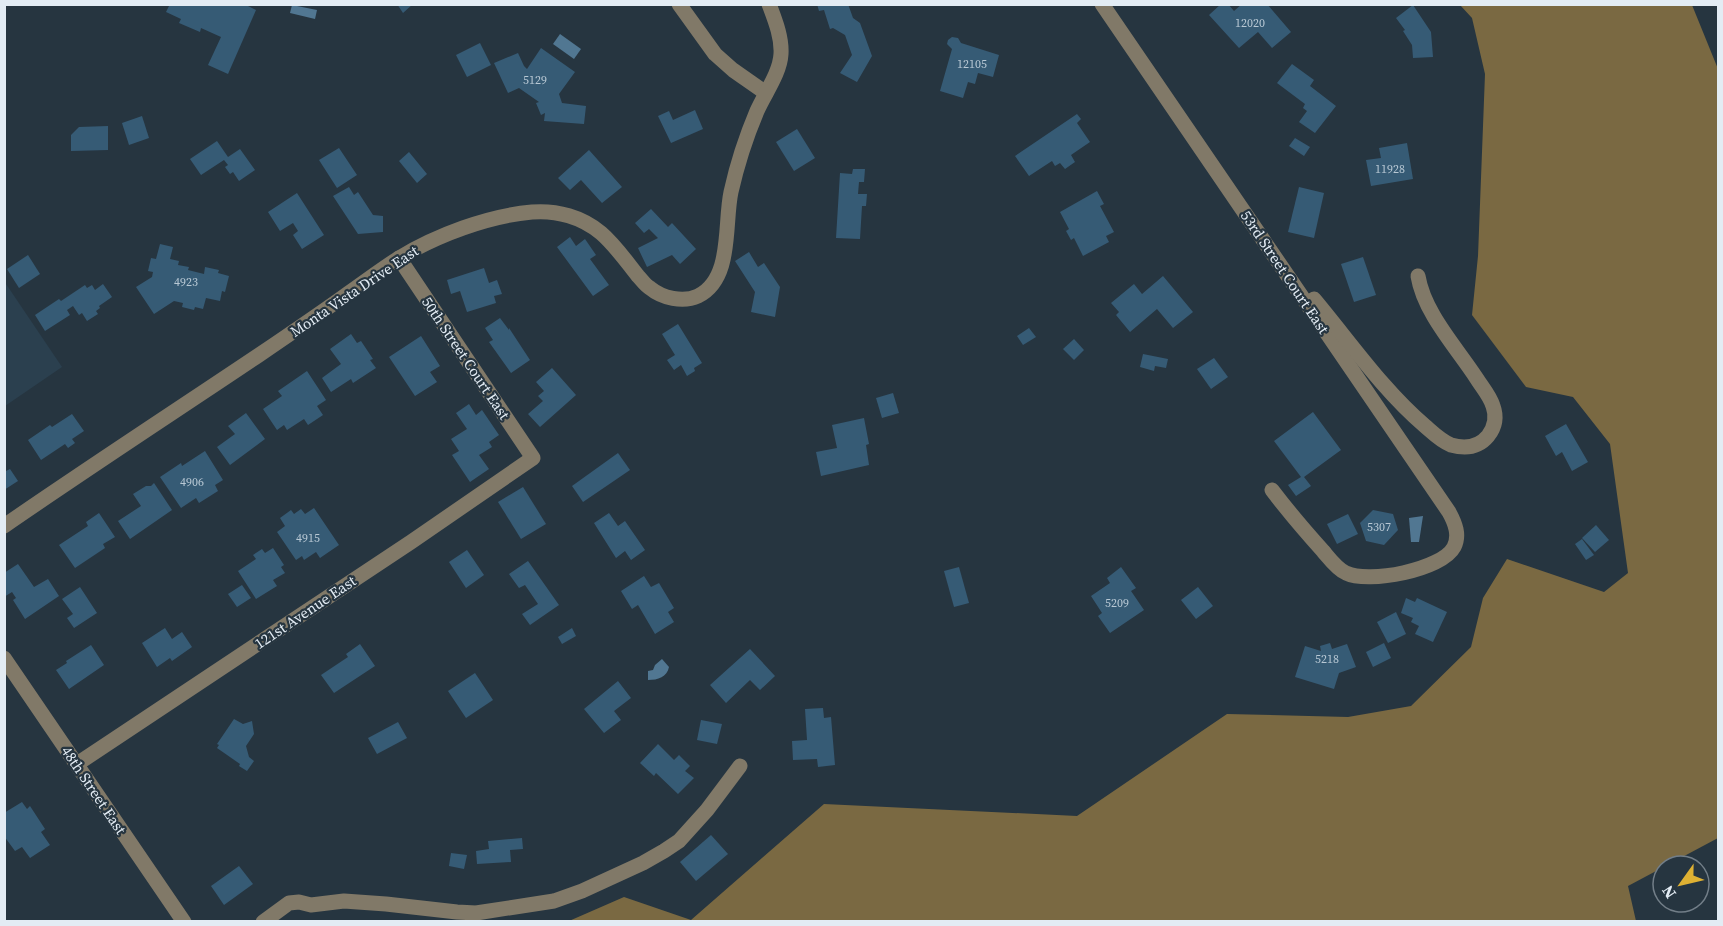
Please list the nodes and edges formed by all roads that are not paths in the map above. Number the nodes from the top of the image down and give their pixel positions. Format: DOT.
graph roads {
  1 [pos="679,4"];
  2 [pos="769,4"];
  3 [pos="1102,4"];
  4 [pos="766,93"];
  5 [pos="399,258"];
  6 [pos="1418,276"];
  7 [pos="1289,277"];
  8 [pos="533,458"];
  9 [pos="1272,490"];
  10 [pos="4,526"];
  11 [pos="4,658"];
  12 [pos="77,764"];
  13 [pos="740,766"];
  14 [pos="184,921"];
  15 [pos="263,921"];
  1 -- 4 [label="street"];
  2 -- 4 [label="street, Monta Vista Drive East"];
  3 -- 7 [label="street, 53rd Street Court East"];
  4 -- 5 [label="street, Monta Vista Drive East"];
  5 -- 8 [label="street, 50th Street Court East"];
  5 -- 10 [label="street, Monta Vista Drive East"];
  6 -- 7 [label="street"];
  7 -- 9 [label="street, 53rd Street Court East"];
  8 -- 12 [label="street, 121st Avenue East"];
  11 -- 12 [label="street, 48th Street East"];
  12 -- 14 [label="street, 48th Street East"];
  13 -- 15 [label="street"];
}
